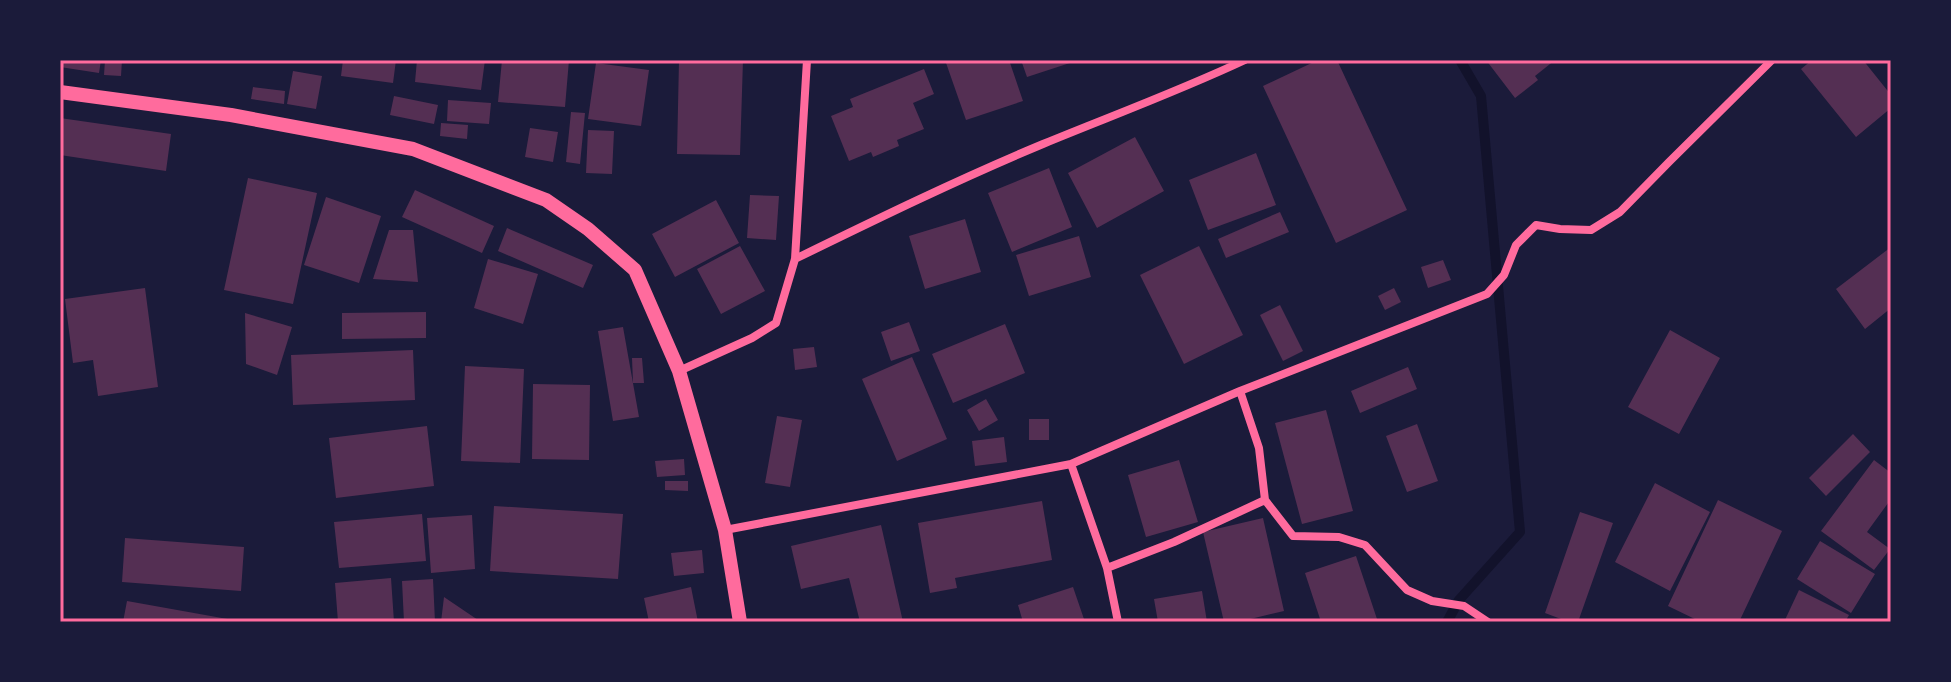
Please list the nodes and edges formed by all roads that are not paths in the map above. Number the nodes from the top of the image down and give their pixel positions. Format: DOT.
graph roads {
  1 [pos="807,60"];
  2 [pos="1245,60"];
  3 [pos="1772,60"];
  4 [pos="60,92"];
  5 [pos="795,259"];
  6 [pos="679,371"];
  7 [pos="1240,391"];
  8 [pos="1071,464"];
  9 [pos="1265,500"];
  10 [pos="725,530"];
  11 [pos="1107,568"];
  12 [pos="740,622"];
  13 [pos="1118,622"];
  14 [pos="1488,622"];
  1 -- 5 [label="street"];
  2 -- 5 [label="street"];
  3 -- 7 [label="street"];
  4 -- 6 [label="street"];
  5 -- 6 [label="street"];
  6 -- 10 [label="street"];
  7 -- 8 [label="street"];
  7 -- 9 [label="street"];
  8 -- 10 [label="street"];
  8 -- 11 [label="street"];
  9 -- 11 [label="street"];
  9 -- 14 [label="street"];
  10 -- 12 [label="street"];
  11 -- 13 [label="street"];
}
